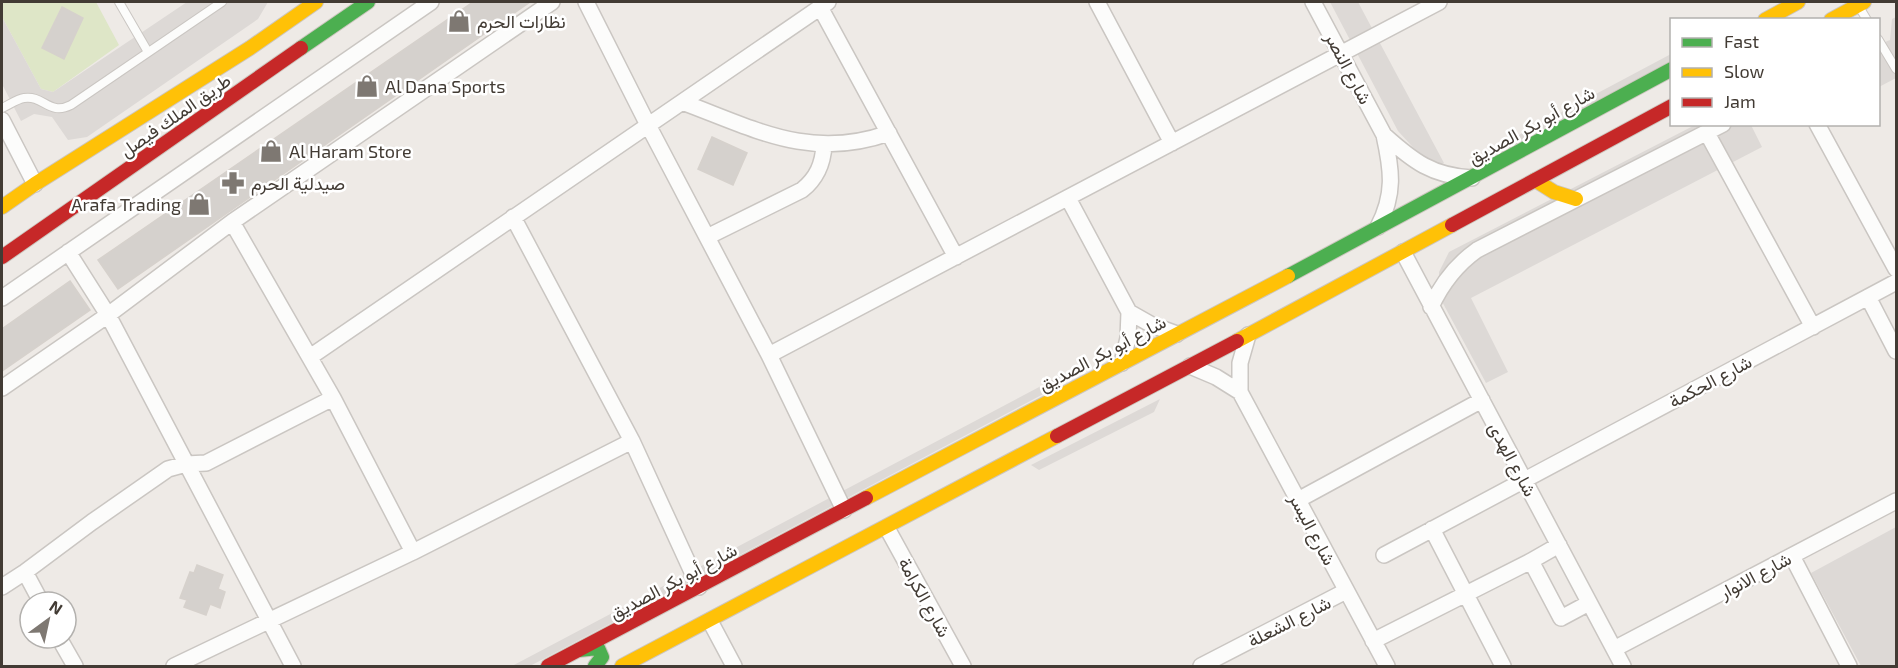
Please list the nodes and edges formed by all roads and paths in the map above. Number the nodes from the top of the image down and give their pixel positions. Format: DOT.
graph roads {
  1 [pos="119,2"];
  2 [pos="222,2"];
  3 [pos="368,2"];
  4 [pos="431,2"];
  5 [pos="552,2"];
  6 [pos="586,2"];
  7 [pos="1097,2"];
  8 [pos="1313,2"];
  9 [pos="1438,2"];
  10 [pos="1798,2"];
  11 [pos="1861,3"];
  12 [pos="824,4"];
  13 [pos="311,10"];
  14 [pos="1768,18"];
  15 [pos="1835,18"];
  16 [pos="1866,18"];
  17 [pos="1880,42"];
  18 [pos="148,52"];
  19 [pos="1341,54"];
  20 [pos="1896,69"];
  21 [pos="1670,70"];
  22 [pos="682,102"];
  23 [pos="1670,107"];
  24 [pos="2,108"];
  25 [pos="2,120"];
  26 [pos="648,125"];
  27 [pos="1719,126"];
  28 [pos="1818,126"];
  29 [pos="889,133"];
  30 [pos="1707,133"];
  31 [pos="1384,135"];
  32 [pos="1173,143"];
  33 [pos="824,145"];
  34 [pos="1472,178"];
  35 [pos="1535,180"];
  36 [pos="35,184"];
  37 [pos="87,198"];
  38 [pos="1068,198"];
  39 [pos="1576,199"];
  40 [pos="2,207"];
  41 [pos="513,218"];
  42 [pos="232,222"];
  43 [pos="1378,227"];
  44 [pos="707,237"];
  45 [pos="68,252"];
  46 [pos="1403,252"];
  47 [pos="956,256"];
  48 [pos="2,257"];
  49 [pos="1896,269"];
  50 [pos="1896,282"];
  51 [pos="1868,297"];
  52 [pos="2,298"];
  53 [pos="1431,307"];
  54 [pos="1129,312"];
  55 [pos="108,315"];
  56 [pos="1813,327"];
  57 [pos="1177,334"];
  58 [pos="1248,335"];
  59 [pos="1896,351"];
  60 [pos="769,355"];
  61 [pos="310,357"];
  62 [pos="1122,363"];
  63 [pos="1190,366"];
  64 [pos="2,388"];
  65 [pos="1240,392"];
  66 [pos="333,398"];
  67 [pos="1482,400"];
  68 [pos="632,441"];
  69 [pos="186,464"];
  70 [pos="1524,480"];
  71 [pos="1298,500"];
  72 [pos="1896,501"];
  73 [pos="844,510"];
  74 [pos="886,528"];
  75 [pos="1432,529"];
  76 [pos="1559,545"];
  77 [pos="413,552"];
  78 [pos="1384,555"];
  79 [pos="1792,556"];
  80 [pos="1531,561"];
  81 [pos="25,572"];
  82 [pos="2,587"];
  83 [pos="699,587"];
  84 [pos="34,590"];
  85 [pos="1346,591"];
  86 [pos="1465,594"];
  87 [pos="1589,603"];
  88 [pos="710,621"];
  89 [pos="268,622"];
  90 [pos="1373,641"];
  91 [pos="1614,649"];
  92 [pos="66,650"];
  93 [pos="579,650"];
  94 [pos="75,666"];
  95 [pos="174,666"];
  96 [pos="293,666"];
  97 [pos="548,666"];
  98 [pos="596,666"];
  99 [pos="622,666"];
  100 [pos="734,666"];
  101 [pos="963,666"];
  102 [pos="1200,666"];
  103 [pos="1387,666"];
  104 [pos="1503,666"];
  105 [pos="1623,666"];
  106 [pos="1849,666"];
  1 -- 18 [label="lane"];
  2 -- 18 [label="lane"];
  3 -- 37 [label="street, طريق الملك فيصل"];
  4 -- 45 [label="street"];
  5 -- 42 [label="street"];
  6 -- 26 [label="street"];
  7 -- 32 [label="street"];
  8 -- 19 [label="street, شارع النصر"];
  9 -- 19 [label="street"];
  10 -- 14 [label="street"];
  11 -- 15 [label="street"];
  11 -- 16 [label="lane"];
  12 -- 22 [label="street"];
  12 -- 29 [label="street"];
  13 -- 36 [label="street, طريق الملك فيصل"];
  13 -- 37 [label="street"];
  17 -- 20 [label="lane"];
  18 -- 24 [label="lane"];
  19 -- 31 [label="street, شارع النصر"];
  19 -- 32 [label="street"];
  21 -- 34 [label="street, شارع أبو بكر الصديق"];
  22 -- 26 [label="street"];
  22 -- 33 [label="street"];
  23 -- 35 [label="street"];
  25 -- 36 [label="street"];
  26 -- 41 [label="street"];
  26 -- 44 [label="street"];
  27 -- 30 [label="street"];
  28 -- 49 [label="street"];
  29 -- 33 [label="street"];
  29 -- 47 [label="street"];
  30 -- 39 [label="street"];
  30 -- 56 [label="street"];
  31 -- 34 [label="street, شارع النصر"];
  31 -- 43 [label="street, شارع النصر"];
  32 -- 38 [label="street"];
  33 -- 44 [label="street"];
  34 -- 43 [label="street, شارع أبو بكر الصديق"];
  35 -- 39 [label="street"];
  35 -- 46 [label="street"];
  36 -- 40 [label="street, طريق الملك فيصل"];
  37 -- 48 [label="street, طريق الملك فيصل"];
  38 -- 47 [label="street"];
  38 -- 54 [label="street"];
  39 -- 53 [label="street"];
  41 -- 61 [label="street"];
  41 -- 68 [label="street"];
  42 -- 55 [label="street"];
  42 -- 61 [label="street"];
  43 -- 57 [label="street, شارع أبو بكر الصديق"];
  44 -- 60 [label="street"];
  45 -- 52 [label="street"];
  45 -- 55 [label="street"];
  46 -- 53 [label="street, شارع الهدى"];
  46 -- 58 [label="street"];
  47 -- 60 [label="street"];
  50 -- 51 [label="street, شارع الحكمة"];
  51 -- 56 [label="street, شارع الحكمة"];
  51 -- 59 [label="street"];
  53 -- 67 [label="street, شارع الهدى"];
  54 -- 57 [label="street"];
  54 -- 62 [label="street"];
  55 -- 64 [label="street"];
  55 -- 69 [label="street"];
  56 -- 70 [label="street, شارع الحكمة"];
  57 -- 62 [label="street, شارع أبو بكر الصديق"];
  58 -- 63 [label="street"];
  58 -- 65 [label="street, شارع اليسر"];
  60 -- 73 [label="street"];
  61 -- 66 [label="street"];
  62 -- 73 [label="street, شارع أبو بكر الصديق"];
  63 -- 65 [label="street, شارع اليسر"];
  63 -- 74 [label="street"];
  65 -- 71 [label="street, شارع اليسر"];
  66 -- 69 [label="street"];
  66 -- 77 [label="street"];
  67 -- 70 [label="street, شارع الهدى"];
  67 -- 71 [label="street"];
  68 -- 77 [label="street"];
  68 -- 83 [label="street"];
  69 -- 81 [label="street"];
  69 -- 89 [label="street"];
  70 -- 75 [label="street, شارع الحكمة"];
  70 -- 76 [label="street, شارع الهدى"];
  71 -- 85 [label="street, شارع اليسر"];
  72 -- 79 [label="street, شارع الانوار"];
  73 -- 83 [label="street, شارع أبو بكر الصديق"];
  74 -- 88 [label="street"];
  74 -- 101 [label="street, شارع الكرامة"];
  75 -- 78 [label="street, شارع الحكمة"];
  75 -- 86 [label="street"];
  76 -- 80 [label="street"];
  76 -- 87 [label="street, شارع الهدى"];
  77 -- 89 [label="street"];
  79 -- 91 [label="street, شارع الانوار"];
  79 -- 106 [label="street"];
  80 -- 86 [label="street"];
  80 -- 87 [label="street"];
  81 -- 82 [label="street"];
  81 -- 84 [label="street"];
  83 -- 93 [label="street, شارع أبو بكر الصديق"];
  85 -- 90 [label="street, شارع اليسر"];
  85 -- 102 [label="street, شارع الشعلة"];
  86 -- 90 [label="street"];
  86 -- 104 [label="street"];
  87 -- 91 [label="street, شارع الهدى"];
  88 -- 99 [label="street"];
  88 -- 100 [label="street"];
  89 -- 95 [label="street"];
  89 -- 96 [label="street"];
  90 -- 103 [label="street, شارع اليسر"];
  91 -- 105 [label="street, شارع الهدى"];
  92 -- 94 [label="street"];
  93 -- 97 [label="street, شارع أبو بكر الصديق"];
  93 -- 98 [label="street"];
}
